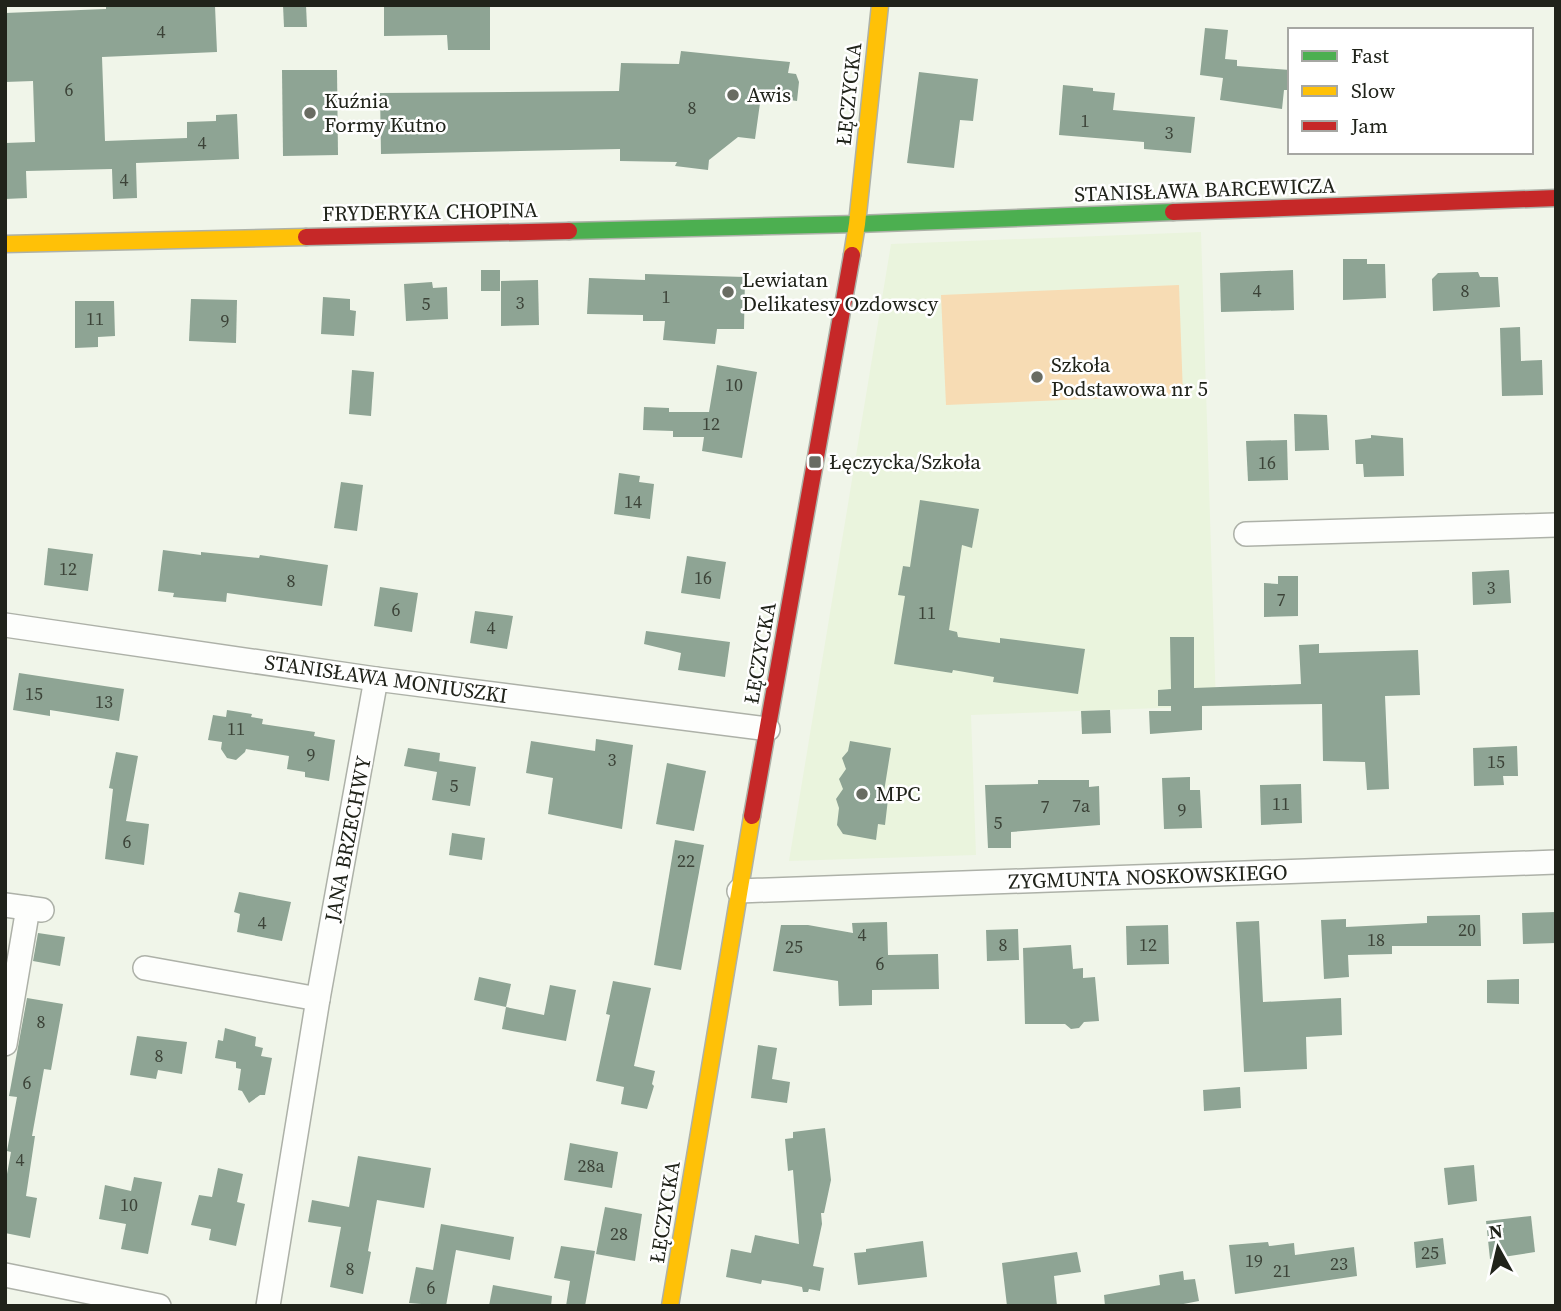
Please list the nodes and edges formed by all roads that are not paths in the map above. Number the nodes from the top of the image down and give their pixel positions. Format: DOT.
graph roads {
  1 [pos="880,5"];
  2 [pos="1556,198"];
  3 [pos="857,224"];
  4 [pos="5,244"];
  5 [pos="1556,525"];
  6 [pos="1246,534"];
  7 [pos="5,625"];
  8 [pos="376,679"];
  9 [pos="768,729"];
  10 [pos="1556,862"];
  11 [pos="739,891"];
  12 [pos="5,905"];
  13 [pos="145,968"];
  14 [pos="318,999"];
  15 [pos="5,1044"];
  16 [pos="5,1275"];
  17 [pos="159,1306"];
  18 [pos="268,1306"];
  19 [pos="670,1306"];
  1 -- 3 [label="street, ŁĘCZYCKA"];
  2 -- 3 [label="street, STANISŁAWA BARCEWICZA"];
  3 -- 4 [label="street, FRYDERYKA CHOPINA"];
  3 -- 9 [label="street, ŁĘCZYCKA"];
  5 -- 6 [label="street"];
  7 -- 8 [label="street, STANISŁAWA MONIUSZKI"];
  8 -- 9 [label="street, STANISŁAWA MONIUSZKI"];
  8 -- 14 [label="street, JANA BRZECHWY"];
  9 -- 11 [label="street, ŁĘCZYCKA"];
  10 -- 11 [label="street, ZYGMUNTA NOSKOWSKIEGO"];
  11 -- 19 [label="street, ŁĘCZYCKA"];
  12 -- 15 [label="street"];
  13 -- 14 [label="street"];
  14 -- 18 [label="street, JANA BRZECHWY"];
  16 -- 17 [label="street"];
}
